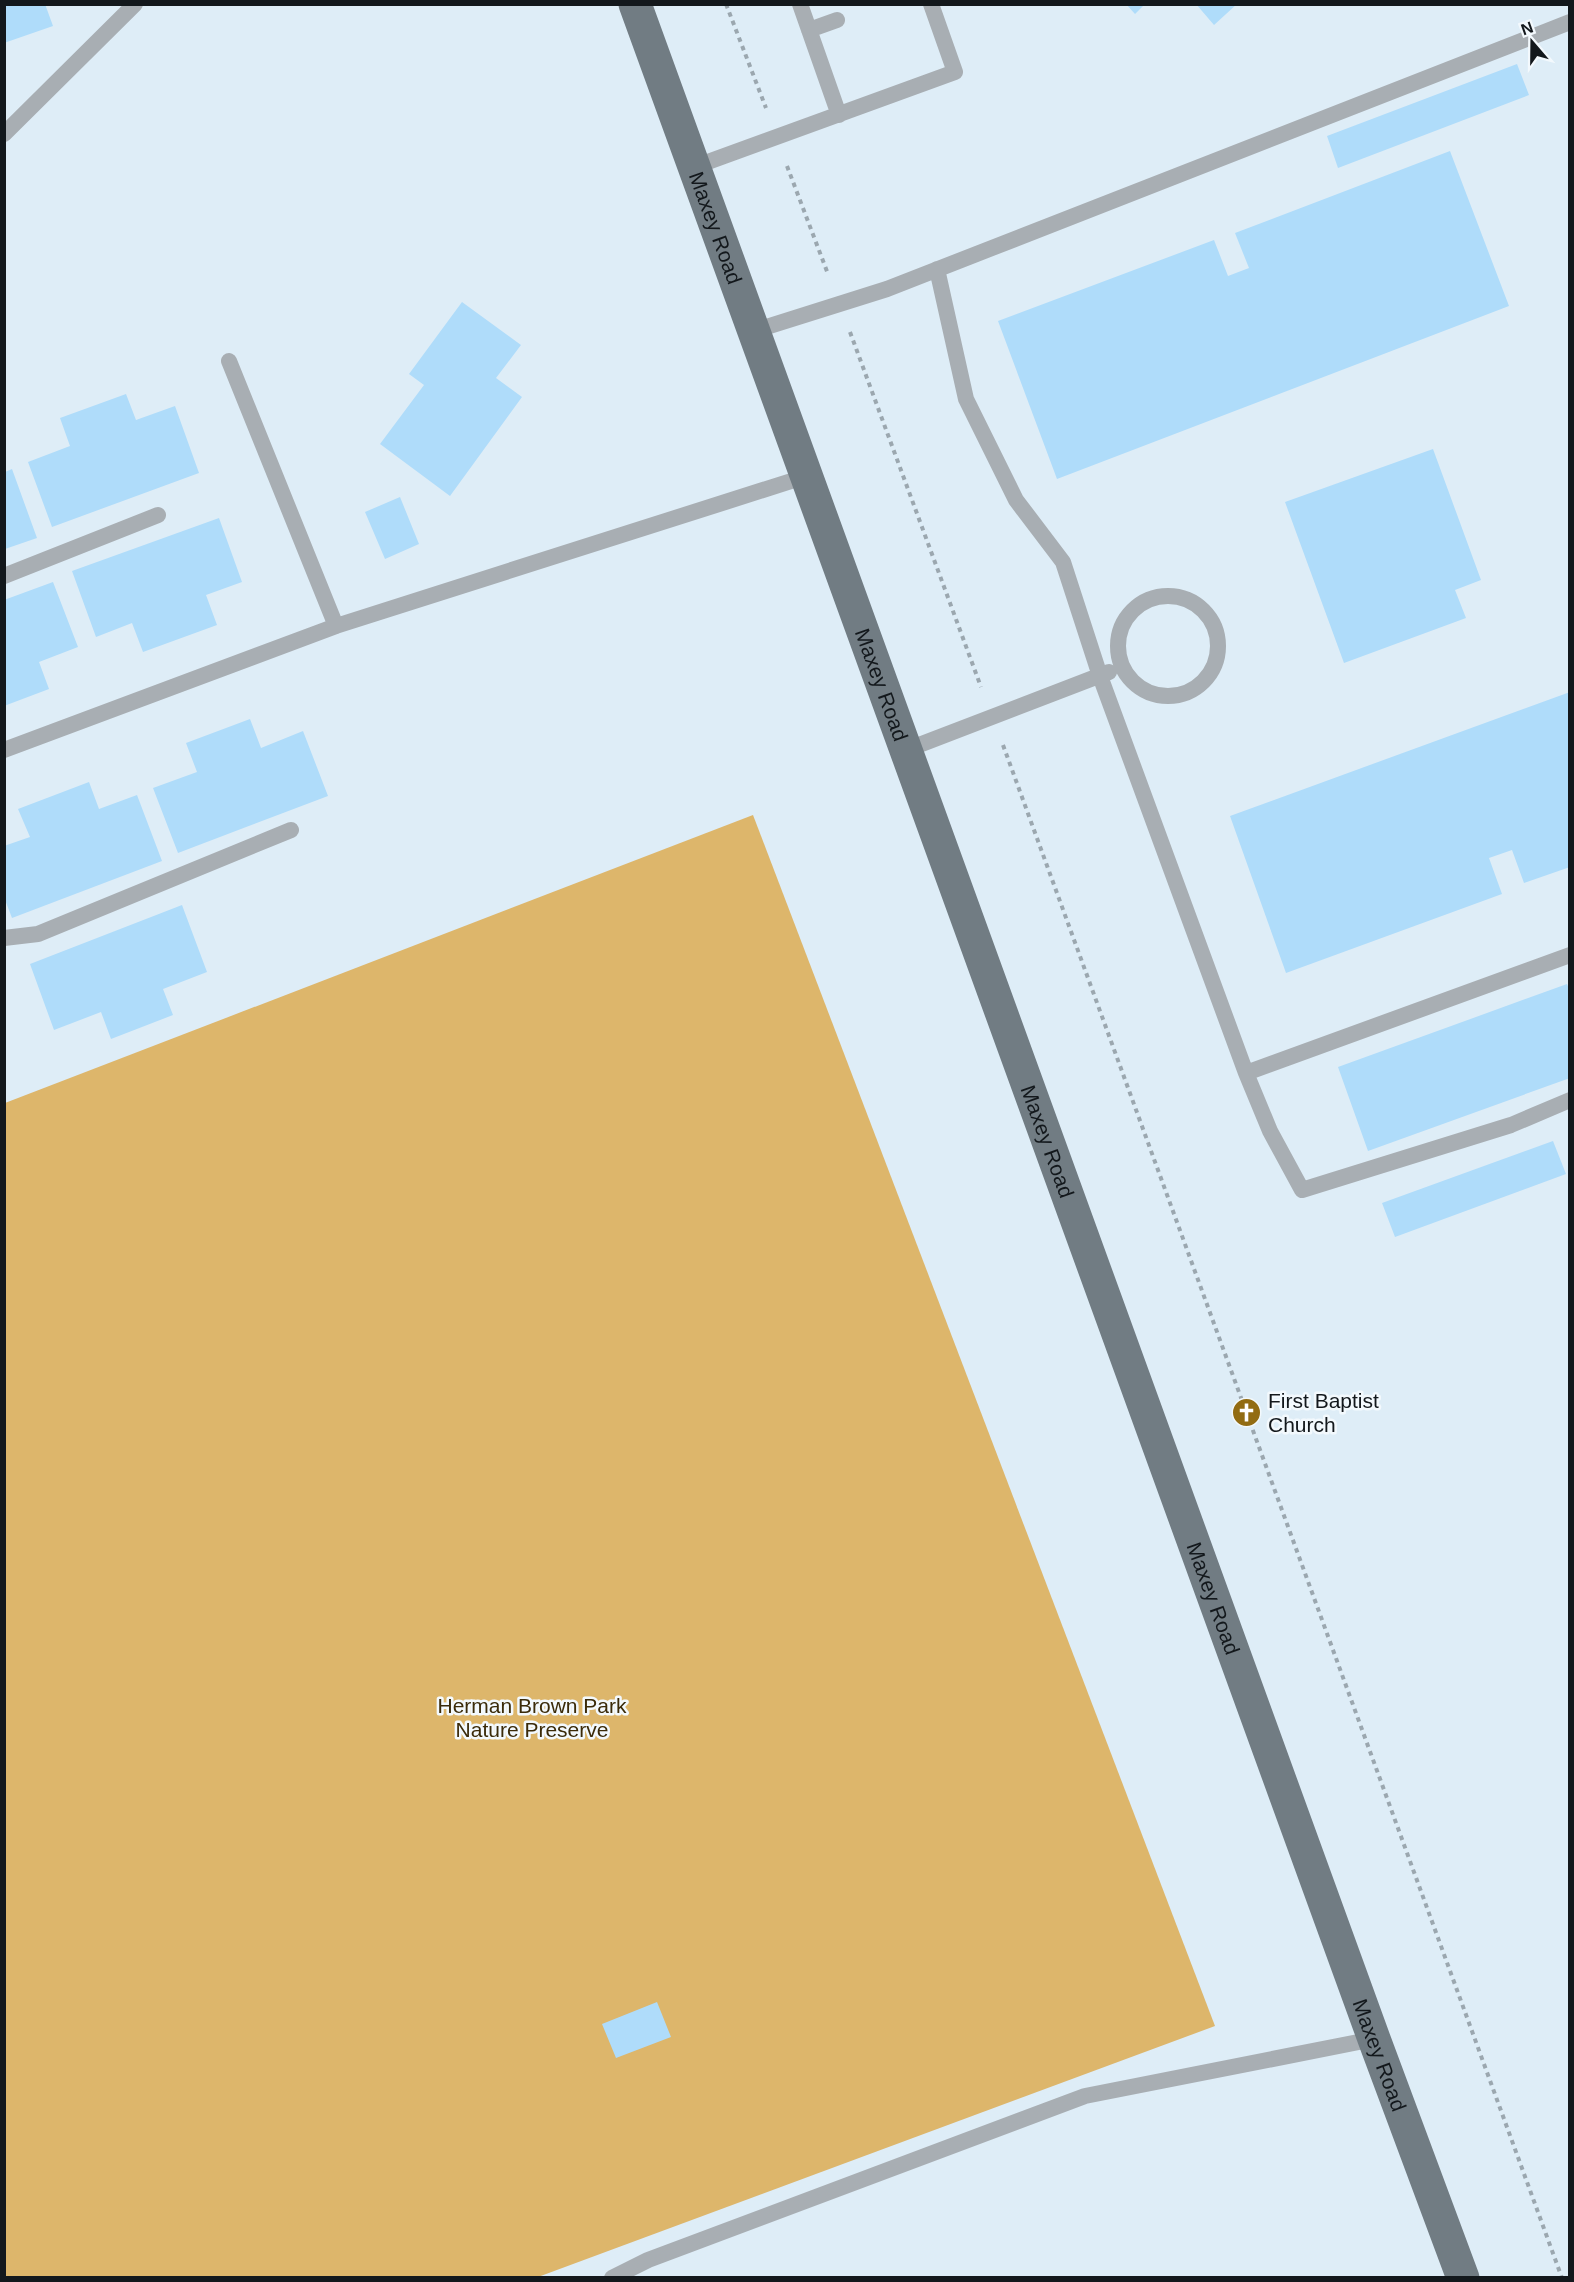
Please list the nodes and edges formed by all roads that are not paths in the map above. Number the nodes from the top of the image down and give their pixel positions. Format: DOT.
graph roads {
  1 [pos="135,4"];
  2 [pos="635,4"];
  3 [pos="800,4"];
  4 [pos="931,4"];
  5 [pos="837,20"];
  6 [pos="1569,22"];
  7 [pos="809,30"];
  8 [pos="839,115"];
  9 [pos="4,134"];
  10 [pos="694,167"];
  11 [pos="937,269"];
  12 [pos="754,331"];
  13 [pos="229,361"];
  14 [pos="807,476"];
  15 [pos="158,515"];
  16 [pos="4,576"];
  17 [pos="336,626"];
  18 [pos="1122,667"];
  19 [pos="1100,676"];
  20 [pos="4,750"];
  21 [pos="906,750"];
  22 [pos="291,830"];
  23 [pos="4,938"];
  24 [pos="1569,955"];
  25 [pos="1246,1073"];
  26 [pos="1569,1100"];
  27 [pos="1374,2039"];
  28 [pos="612,2277"];
  29 [pos="1463,2277"];
  1 -- 9 [label="lane"];
  2 -- 10 [label="main road, Maxey Road"];
  3 -- 7 [label="lane"];
  4 -- 8 [label="lane"];
  5 -- 7 [label="lane"];
  6 -- 11 [label="lane"];
  7 -- 8 [label="lane"];
  8 -- 10 [label="lane"];
  10 -- 12 [label="main road, Maxey Road"];
  11 -- 12 [label="lane"];
  11 -- 19 [label="lane"];
  12 -- 14 [label="main road, Maxey Road"];
  13 -- 17 [label="lane"];
  14 -- 17 [label="lane"];
  14 -- 21 [label="main road, Maxey Road"];
  15 -- 16 [label="lane"];
  17 -- 20 [label="lane"];
  18 -- 18 [label="lane"];
  18 -- 19 [label="lane"];
  19 -- 21 [label="lane"];
  19 -- 25 [label="lane"];
  21 -- 27 [label="main road, Maxey Road"];
  22 -- 23 [label="lane"];
  24 -- 25 [label="lane"];
  25 -- 26 [label="lane"];
  27 -- 28 [label="lane"];
  27 -- 29 [label="main road, Maxey Road"];
}
